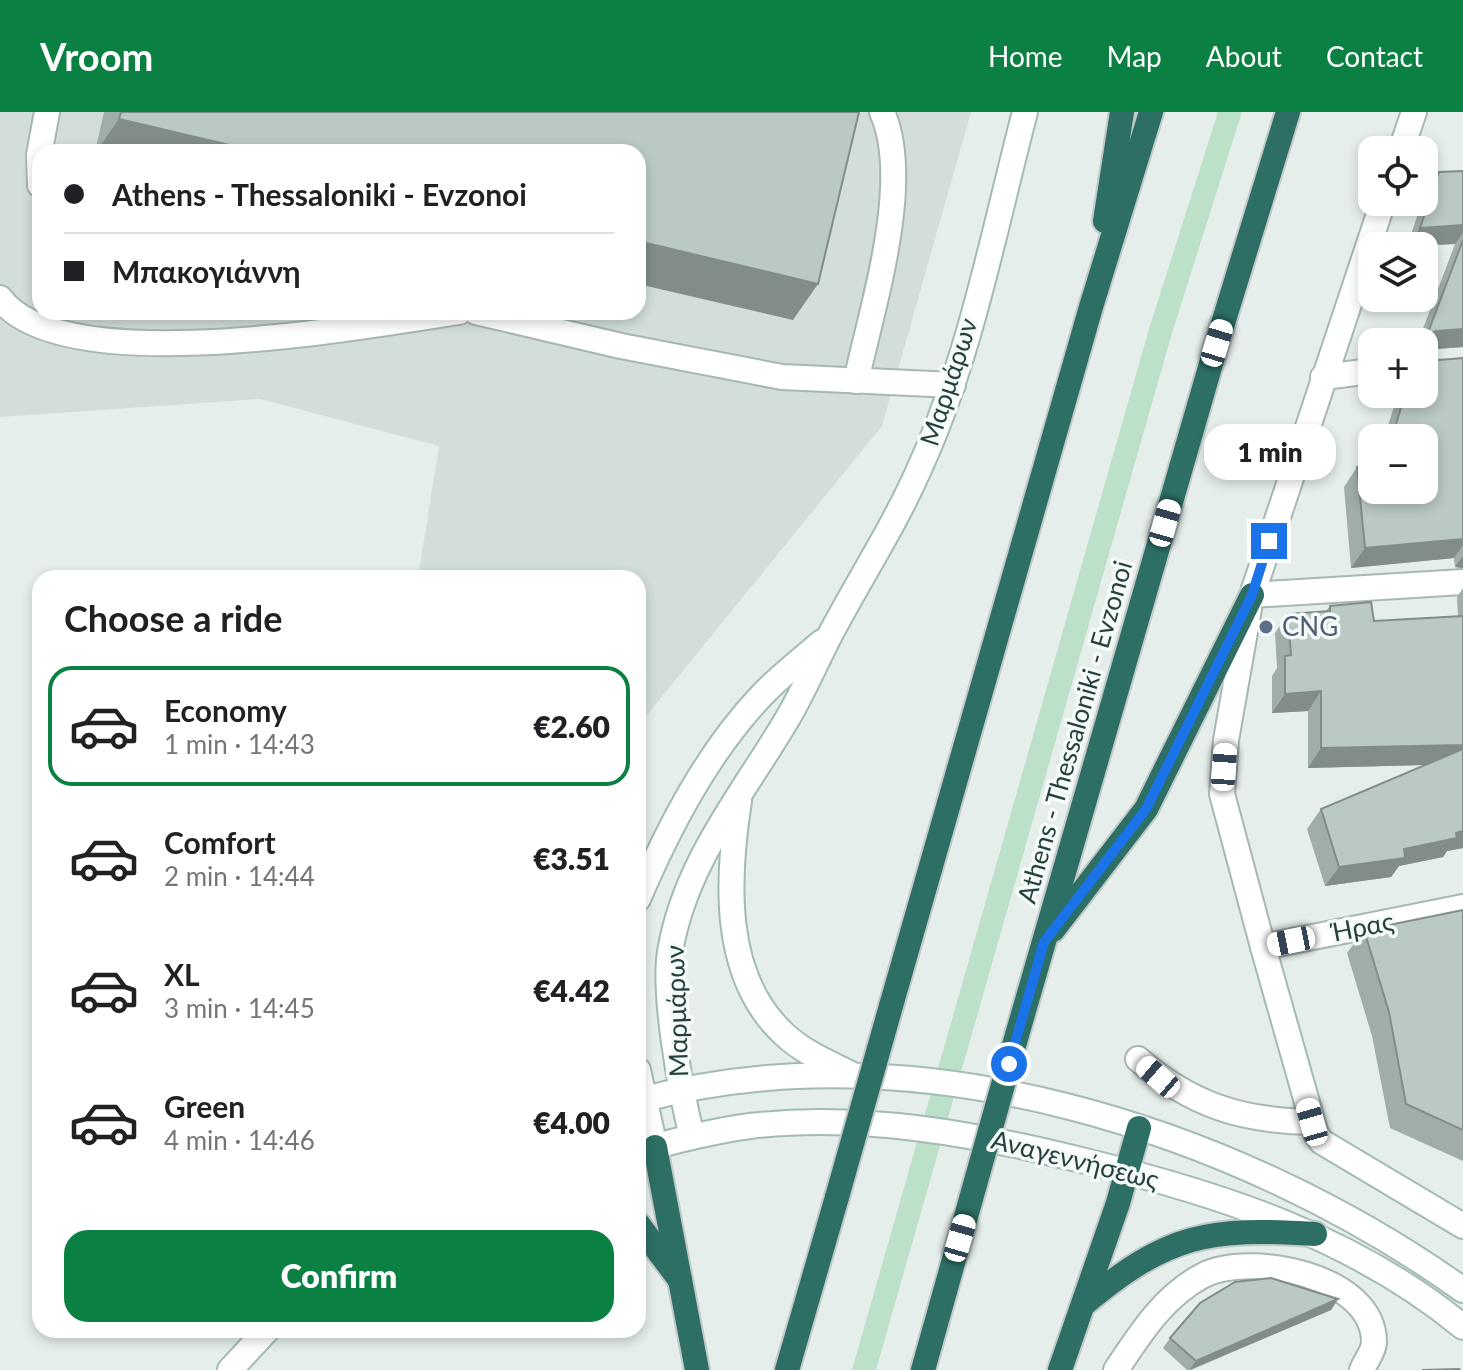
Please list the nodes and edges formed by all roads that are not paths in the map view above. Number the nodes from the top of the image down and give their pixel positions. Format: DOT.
graph roads {
  1 [pos="47,112"];
  2 [pos="882,112"];
  3 [pos="1025,112"];
  4 [pos="1122,112"];
  5 [pos="1151,112"];
  6 [pos="1288,112"];
  7 [pos="1414,112"];
  8 [pos="1406,136"];
  9 [pos="41,144"];
  10 [pos="1378,216"];
  11 [pos="0,298"];
  12 [pos="1091,307"];
  13 [pos="405,320"];
  14 [pos="510,320"];
  15 [pos="1358,373"];
  16 [pos="1323,377"];
  17 [pos="856,381"];
  18 [pos="953,385"];
  19 [pos="1463,582"];
  20 [pos="1252,595"];
  21 [pos="830,635"];
  22 [pos="740,791"];
  23 [pos="646,880"];
  24 [pos="1463,907"];
  25 [pos="1044,942"];
  26 [pos="1263,947"];
  27 [pos="1138,1059"];
  28 [pos="855,1076"];
  29 [pos="681,1090"];
  30 [pos="646,1099"];
  31 [pos="1312,1122"];
  32 [pos="1139,1128"];
  33 [pos="692,1137"];
  34 [pos="646,1149"];
  35 [pos="1128,1171"];
  36 [pos="1463,1226"];
  37 [pos="1315,1234"];
  38 [pos="646,1235"];
  39 [pos="684,1285"];
  40 [pos="1463,1290"];
  41 [pos="1082,1305"];
  42 [pos="1463,1327"];
  43 [pos="260,1338"];
  44 [pos="230,1370"];
  45 [pos="697,1370"];
  46 [pos="787,1370"];
  47 [pos="923,1370"];
  48 [pos="1060,1370"];
  49 [pos="1116,1370"];
  50 [pos="1362,1370"];
  1 -- 9 [label="main road"];
  2 -- 17 [label="main road"];
  3 -- 18 [label="main road, Μαρμάρων"];
  4 -- 12 [label="highway"];
  5 -- 12 [label="highway"];
  6 -- 25 [label="highway, Athens - Thessaloniki - Evzonoi"];
  7 -- 8 [label="main road"];
  10 -- 16 [label="main road"];
  11 -- 13 [label="main road"];
  12 -- 46 [label="highway, bridge"];
  14 -- 17 [label="main road"];
  15 -- 16 [label="main road"];
  16 -- 20 [label="main road"];
  17 -- 18 [label="main road"];
  18 -- 21 [label="main road, Μαρμάρων"];
  19 -- 20 [label="main road"];
  20 -- 25 [label="highway"];
  20 -- 26 [label="main road"];
  21 -- 22 [label="main road, Μαρμάρων"];
  21 -- 23 [label="main road, Μαρμάρων"];
  22 -- 28 [label="main road"];
  22 -- 29 [label="main road, Μαρμάρων"];
  24 -- 26 [label="main road, Ήρας"];
  25 -- 47 [label="highway, Athens - Thessaloniki - Evzonoi, bridge"];
  26 -- 31 [label="main road"];
  27 -- 31 [label="main road"];
  28 -- 29 [label="main road, Αναγεννήσεως"];
  28 -- 32 [label="main road, Αναγεννήσεως"];
  29 -- 30 [label="main road, Αναγεννήσεως"];
  29 -- 33 [label="main road, Μαρμάρων"];
  31 -- 36 [label="main road"];
  32 -- 35 [label="highway"];
  32 -- 40 [label="main road, Αναγεννήσεως"];
  33 -- 34 [label="main road, Αναγεννήσεως"];
  33 -- 35 [label="main road, Αναγεννήσεως"];
  34 -- 39 [label="highway"];
  35 -- 37 [label="main road, Αναγεννήσεως"];
  35 -- 41 [label="highway"];
  37 -- 41 [label="highway"];
  37 -- 42 [label="main road, Αναγεννήσεως"];
  38 -- 39 [label="highway"];
  39 -- 45 [label="highway"];
  41 -- 48 [label="highway"];
  43 -- 44 [label="main road"];
  49 -- 50 [label="main road"];
}
